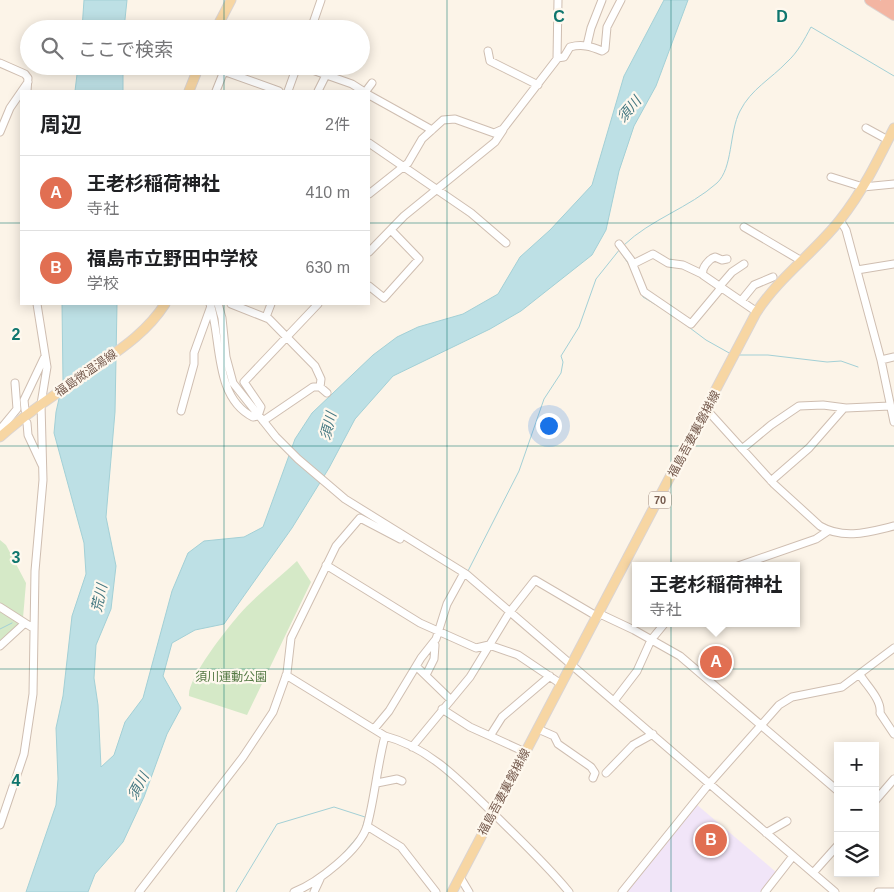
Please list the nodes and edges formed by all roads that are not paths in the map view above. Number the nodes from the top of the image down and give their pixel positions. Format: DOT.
graph roads {
  1 [pos="231,0"];
  2 [pos="322,0"];
  3 [pos="558,0"];
  4 [pos="602,0"];
  5 [pos="621,0"];
  6 [pos="870,0"];
  7 [pos="886,0"];
  8 [pos="894,5"];
  9 [pos="894,16"];
  10 [pos="221,20"];
  11 [pos="314,20"];
  12 [pos="587,45"];
  13 [pos="488,51"];
  14 [pos="558,58"];
  15 [pos="0,63"];
  16 [pos="20,72"];
  17 [pos="25,75"];
  18 [pos="196,75"];
  19 [pos="222,75"];
  20 [pos="235,75"];
  21 [pos="295,75"];
  22 [pos="326,75"];
  23 [pos="28,82"];
  24 [pos="372,83"];
  25 [pos="538,85"];
  26 [pos="22,90"];
  27 [pos="27,90"];
  28 [pos="190,90"];
  29 [pos="216,90"];
  30 [pos="276,90"];
  31 [pos="288,90"];
  32 [pos="318,90"];
  33 [pos="363,90"];
  34 [pos="366,90"];
  35 [pos="20,94"];
  36 [pos="370,96"];
  37 [pos="866,128"];
  38 [pos="894,128"];
  39 [pos="503,129"];
  40 [pos="432,130"];
  41 [pos="0,132"];
  42 [pos="888,140"];
  43 [pos="370,144"];
  44 [pos="403,168"];
  45 [pos="831,177"];
  46 [pos="894,184"];
  47 [pos="863,187"];
  48 [pos="438,190"];
  49 [pos="370,193"];
  50 [pos="840,220"];
  51 [pos="744,227"];
  52 [pos="391,230"];
  53 [pos="506,243"];
  54 [pos="619,244"];
  55 [pos="370,251"];
  56 [pos="726,259"];
  57 [pos="800,260"];
  58 [pos="633,264"];
  59 [pos="744,264"];
  60 [pos="894,264"];
  61 [pos="857,270"];
  62 [pos="702,274"];
  63 [pos="773,277"];
  64 [pos="370,287"];
  65 [pos="720,288"];
  66 [pos="741,301"];
  67 [pos="37,305"];
  68 [pos="164,305"];
  69 [pos="212,305"];
  70 [pos="212,305"];
  71 [pos="213,305"];
  72 [pos="234,305"];
  73 [pos="271,305"];
  74 [pos="317,305"];
  75 [pos="757,312"];
  76 [pos="266,317"];
  77 [pos="286,338"];
  78 [pos="45,355"];
  79 [pos="894,357"];
  80 [pos="881,360"];
  81 [pos="15,383"];
  82 [pos="320,387"];
  83 [pos="327,393"];
  84 [pos="41,404"];
  85 [pos="890,406"];
  86 [pos="844,408"];
  87 [pos="25,410"];
  88 [pos="707,410"];
  89 [pos="182,411"];
  90 [pos="261,418"];
  91 [pos="894,422"];
  92 [pos="27,423"];
  93 [pos="1,435"];
  94 [pos="742,449"];
  95 [pos="42,466"];
  96 [pos="771,480"];
  97 [pos="894,526"];
  98 [pos="828,531"];
  99 [pos="412,541"];
  100 [pos="750,562"];
  101 [pos="326,565"];
  102 [pos="464,573"];
  103 [pos="0,607"];
  104 [pos="509,613"];
  105 [pos="599,616"];
  106 [pos="25,623"];
  107 [pos="662,627"];
  108 [pos="33,628"];
  109 [pos="439,633"];
  110 [pos="651,640"];
  111 [pos="435,645"];
  112 [pos="489,645"];
  113 [pos="0,646"];
  114 [pos="894,648"];
  115 [pos="572,664"];
  116 [pos="418,668"];
  117 [pos="286,675"];
  118 [pos="426,675"];
  119 [pos="860,675"];
  120 [pos="550,676"];
  121 [pos="561,684"];
  122 [pos="451,700"];
  123 [pos="614,701"];
  124 [pos="442,710"];
  125 [pos="760,724"];
  126 [pos="374,729"];
  127 [pos="538,729"];
  128 [pos="652,734"];
  129 [pos="894,734"];
  130 [pos="385,736"];
  131 [pos="490,736"];
  132 [pos="412,747"];
  133 [pos="525,752"];
  134 [pos="606,773"];
  135 [pos="593,778"];
  136 [pos="894,779"];
  137 [pos="402,781"];
  138 [pos="376,783"];
  139 [pos="709,784"];
  140 [pos="834,788"];
  141 [pos="879,796"];
  142 [pos="492,813"];
  143 [pos="787,821"];
  144 [pos="0,824"];
  145 [pos="367,826"];
  146 [pos="766,833"];
  147 [pos="834,849"];
  148 [pos="793,856"];
  149 [pos="813,873"];
  150 [pos="460,877"];
  151 [pos="320,879"];
  152 [pos="454,891"];
  153 [pos="138,892"];
  154 [pos="294,892"];
  155 [pos="314,892"];
  156 [pos="436,892"];
  157 [pos="469,892"];
  158 [pos="569,892"];
  159 [pos="622,892"];
  160 [pos="765,892"];
  161 [pos="835,892"];
  162 [pos="878,892"];
  163 [pos="893,892"];
  1 -- 10 [label="main road"];
  2 -- 11 [label="street"];
  3 -- 14 [label="street"];
  4 -- 12 [label="street"];
  5 -- 12 [label="street"];
  6 -- 9 [label="highway"];
  7 -- 8 [label="highway"];
  12 -- 14 [label="street"];
  13 -- 25 [label="street"];
  14 -- 25 [label="street"];
  15 -- 16 [label="street"];
  17 -- 23 [label="street"];
  18 -- 28 [label="main road"];
  19 -- 29 [label="street"];
  20 -- 30 [label="street"];
  21 -- 31 [label="street"];
  22 -- 32 [label="street"];
  22 -- 33 [label="street"];
  23 -- 26 [label="street"];
  23 -- 27 [label="street"];
  24 -- 34 [label="street"];
  25 -- 39 [label="street"];
  35 -- 41 [label="street"];
  36 -- 40 [label="street"];
  37 -- 42 [label="street"];
  38 -- 42 [label="main road, 福島吾妻裏磐梯線 / 70"];
  39 -- 40 [label="street"];
  39 -- 48 [label="street"];
  40 -- 44 [label="street"];
  42 -- 47 [label="main road, 福島吾妻裏磐梯線 / 70"];
  43 -- 44 [label="street"];
  44 -- 48 [label="street"];
  44 -- 49 [label="street"];
  45 -- 47 [label="street"];
  46 -- 47 [label="street"];
  47 -- 50 [label="main road, 福島吾妻裏磐梯線 / 70"];
  48 -- 52 [label="street"];
  48 -- 53 [label="street"];
  50 -- 57 [label="main road, 福島吾妻裏磐梯線 / 70"];
  50 -- 61 [label="street"];
  51 -- 57 [label="street"];
  52 -- 55 [label="street"];
  52 -- 64 [label="street"];
  54 -- 58 [label="street"];
  56 -- 62 [label="street"];
  57 -- 75 [label="main road, 福島吾妻裏磐梯線 / 70"];
  58 -- 62 [label="street"];
  58 -- 65 [label="street"];
  59 -- 65 [label="street"];
  60 -- 61 [label="street"];
  61 -- 80 [label="street"];
  62 -- 65 [label="street"];
  63 -- 66 [label="street"];
  65 -- 66 [label="street"];
  66 -- 75 [label="street"];
  67 -- 78 [label="street"];
  68 -- 84 [label="main road, 福島微温湯線"];
  69 -- 90 [label="street"];
  70 -- 89 [label="street"];
  71 -- 90 [label="street"];
  72 -- 76 [label="street"];
  73 -- 76 [label="street"];
  74 -- 77 [label="street"];
  75 -- 88 [label="main road, 福島吾妻裏磐梯線 / 70"];
  76 -- 77 [label="street"];
  77 -- 82 [label="street"];
  77 -- 90 [label="street"];
  78 -- 84 [label="street"];
  78 -- 87 [label="street"];
  79 -- 80 [label="street"];
  80 -- 85 [label="street"];
  81 -- 93 [label="street"];
  82 -- 83 [label="street"];
  82 -- 90 [label="street"];
  84 -- 93 [label="main road, 福島微温湯線"];
  84 -- 95 [label="street"];
  85 -- 86 [label="street"];
  85 -- 91 [label="street"];
  86 -- 94 [label="street"];
  86 -- 96 [label="street"];
  88 -- 94 [label="street"];
  88 -- 105 [label="main road, 福島吾妻裏磐梯線 / 70"];
  90 -- 99 [label="street"];
  92 -- 95 [label="street"];
  94 -- 96 [label="street"];
  95 -- 108 [label="street"];
  96 -- 98 [label="street"];
  97 -- 98 [label="street"];
  98 -- 100 [label="street"];
  99 -- 101 [label="street"];
  99 -- 102 [label="street"];
  101 -- 109 [label="street"];
  101 -- 117 [label="street"];
  102 -- 104 [label="street"];
  102 -- 109 [label="street"];
  103 -- 106 [label="street"];
  104 -- 105 [label="street"];
  104 -- 112 [label="street"];
  104 -- 115 [label="street"];
  105 -- 110 [label="street"];
  105 -- 115 [label="main road, 福島吾妻裏磐梯線 / 70"];
  106 -- 108 [label="street"];
  106 -- 113 [label="street"];
  107 -- 110 [label="street"];
  108 -- 144 [label="street"];
  109 -- 112 [label="street"];
  109 -- 126 [label="street"];
  110 -- 123 [label="street"];
  110 -- 125 [label="street"];
  111 -- 118 [label="street"];
  112 -- 120 [label="street"];
  112 -- 122 [label="street"];
  114 -- 119 [label="street"];
  115 -- 121 [label="main road, 福島吾妻裏磐梯線 / 70"];
  115 -- 123 [label="street"];
  116 -- 118 [label="street"];
  117 -- 126 [label="street"];
  117 -- 153 [label="street"];
  118 -- 122 [label="street"];
  119 -- 125 [label="street"];
  119 -- 129 [label="street"];
  120 -- 121 [label="street"];
  120 -- 131 [label="street"];
  121 -- 127 [label="main road, 福島吾妻裏磐梯線 / 70"];
  122 -- 124 [label="street"];
  123 -- 128 [label="street"];
  124 -- 131 [label="street"];
  124 -- 132 [label="street"];
  125 -- 139 [label="street"];
  125 -- 140 [label="street"];
  126 -- 130 [label="street"];
  127 -- 133 [label="main road, 福島吾妻裏磐梯線 / 70"];
  127 -- 135 [label="street"];
  128 -- 134 [label="street"];
  128 -- 139 [label="street"];
  130 -- 132 [label="street"];
  130 -- 138 [label="street"];
  131 -- 133 [label="street"];
  132 -- 142 [label="street"];
  133 -- 142 [label="main road, 福島吾妻裏磐梯線 / 70"];
  136 -- 141 [label="street"];
  137 -- 138 [label="street"];
  138 -- 145 [label="street"];
  139 -- 146 [label="street"];
  139 -- 159 [label="street"];
  142 -- 150 [label="main road, 福島吾妻裏磐梯線 / 70"];
  142 -- 158 [label="street"];
  143 -- 146 [label="street"];
  145 -- 151 [label="street"];
  145 -- 156 [label="street"];
  146 -- 148 [label="street"];
  147 -- 149 [label="street"];
  148 -- 149 [label="street"];
  148 -- 160 [label="street"];
  149 -- 161 [label="street"];
  150 -- 152 [label="main road, 福島吾妻裏磐梯線 / 70"];
  150 -- 157 [label="street"];
  151 -- 154 [label="street"];
  151 -- 155 [label="street"];
  162 -- 163 [label="street"];
}
